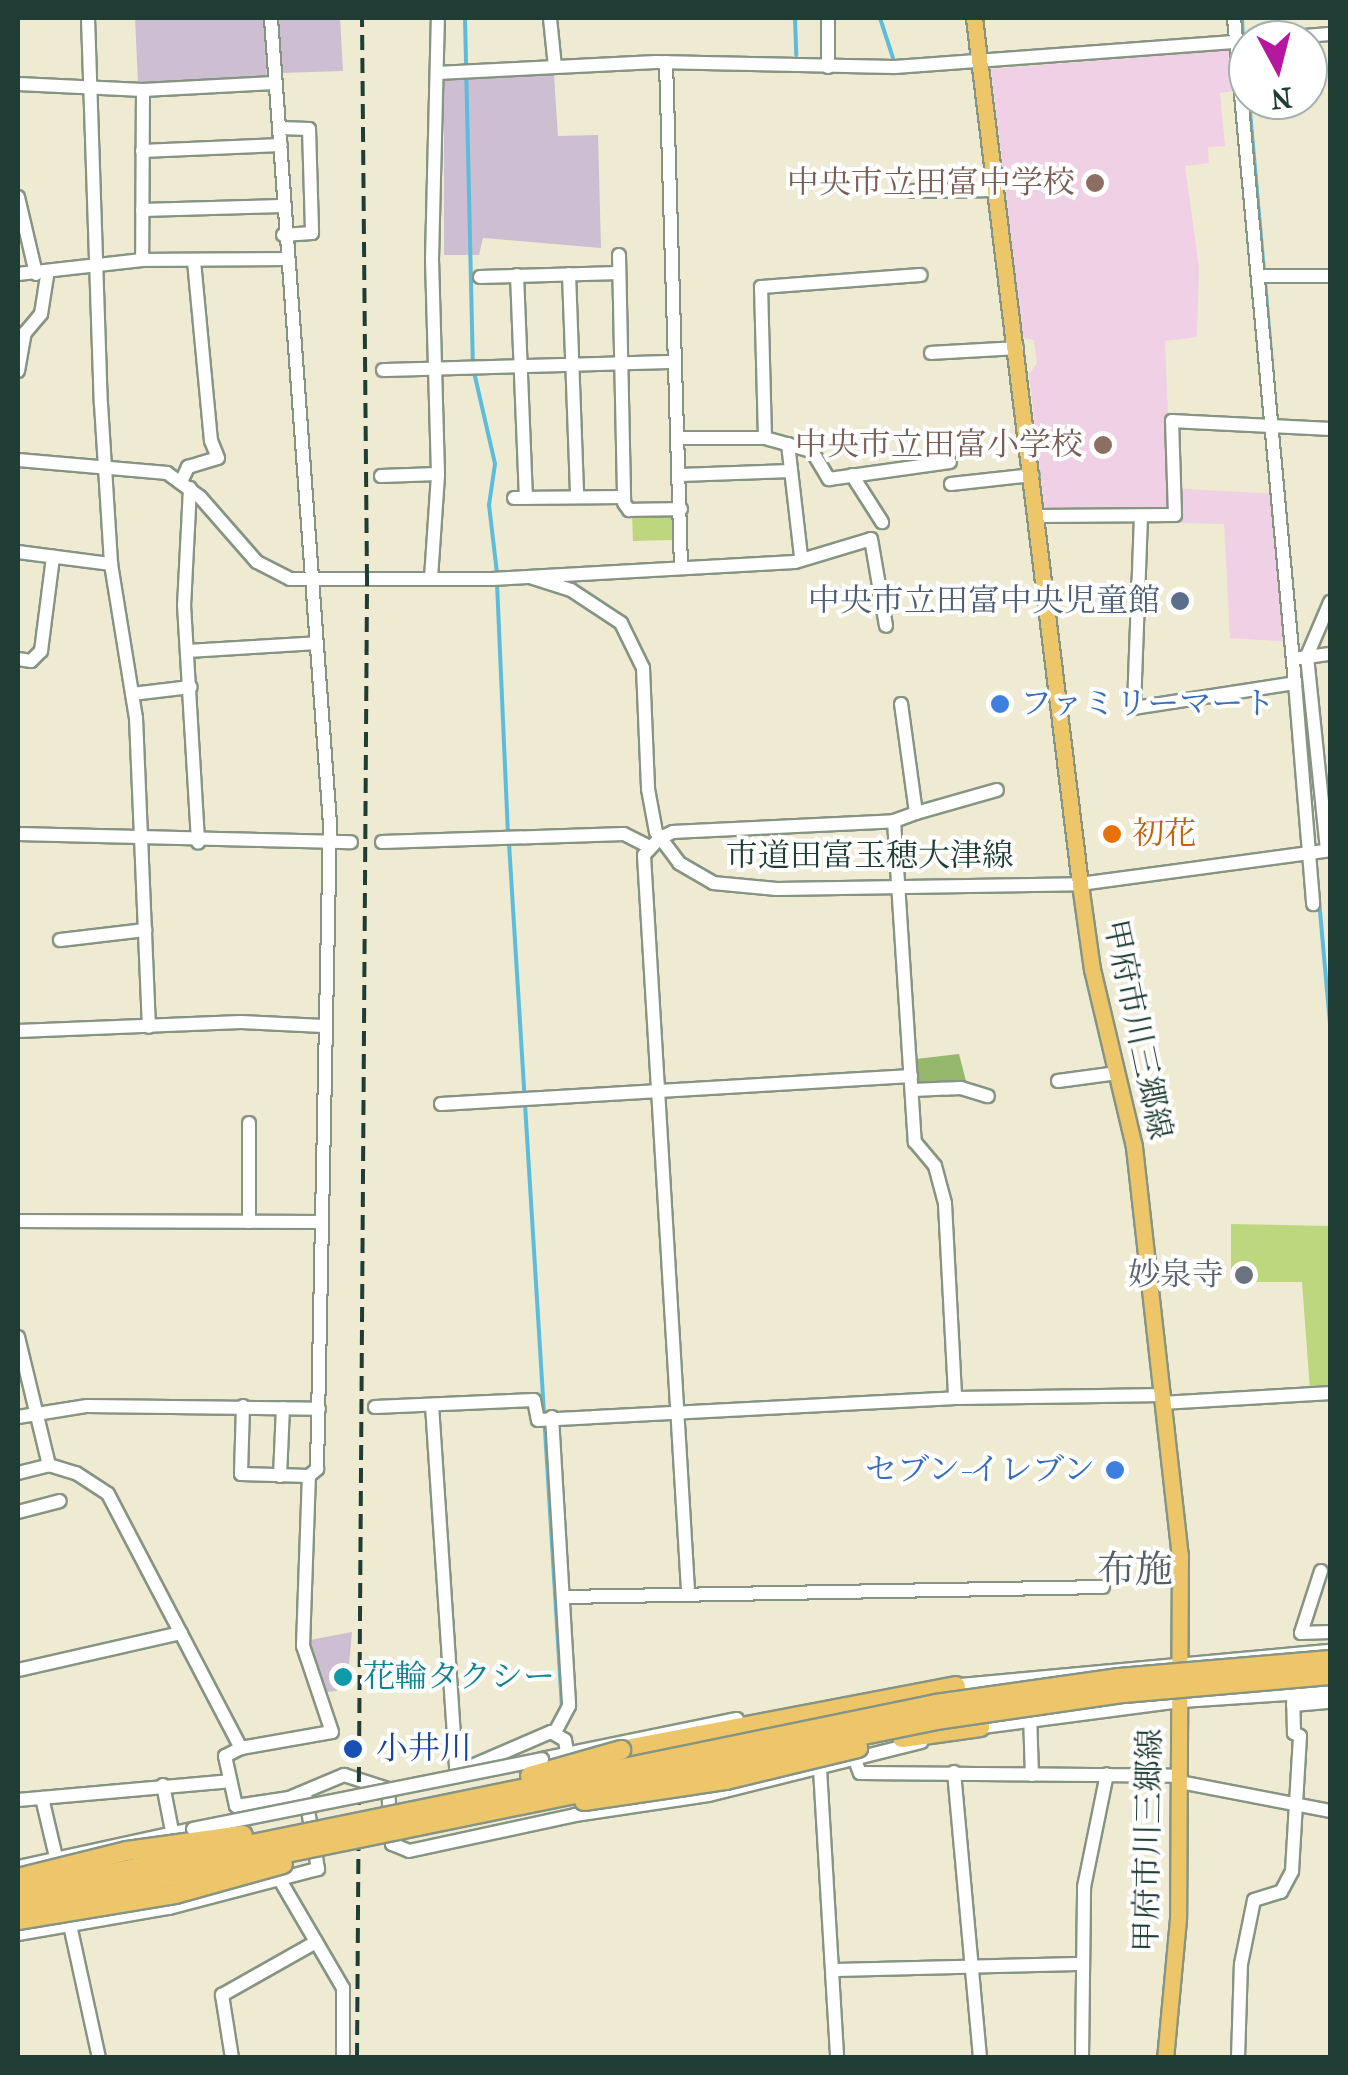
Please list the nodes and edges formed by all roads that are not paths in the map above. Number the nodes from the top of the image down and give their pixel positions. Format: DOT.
graph roads {
  1 [pos="88,18"];
  2 [pos="271,18"];
  3 [pos="438,18"];
  4 [pos="550,18"];
  5 [pos="828,18"];
  6 [pos="974,18"];
  7 [pos="1228,42"];
  8 [pos="980,61"];
  9 [pos="666,62"];
  10 [pos="556,67"];
  11 [pos="828,67"];
  12 [pos="437,73"];
  13 [pos="274,83"];
  14 [pos="18,84"];
  15 [pos="92,86"];
  16 [pos="143,90"];
  17 [pos="1249,120"];
  18 [pos="279,128"];
  19 [pos="281,146"];
  20 [pos="142,151"];
  21 [pos="997,190"];
  22 [pos="913,191"];
  23 [pos="18,197"];
  24 [pos="282,206"];
  25 [pos="142,210"];
  26 [pos="283,234"];
  27 [pos="619,256"];
  28 [pos="284,259"];
  29 [pos="142,260"];
  30 [pos="194,262"];
  31 [pos="93,266"];
  32 [pos="619,273"];
  33 [pos="18,274"];
  34 [pos="569,274"];
  35 [pos="41,275"];
  36 [pos="921,275"];
  37 [pos="1263,275"];
  38 [pos="517,276"];
  39 [pos="1330,276"];
  40 [pos="480,277"];
  41 [pos="1017,348"];
  42 [pos="931,353"];
  43 [pos="672,362"];
  44 [pos="622,364"];
  45 [pos="572,365"];
  46 [pos="520,367"];
  47 [pos="437,369"];
  48 [pos="383,370"];
  49 [pos="18,371"];
  50 [pos="1277,426"];
  51 [pos="1330,429"];
  52 [pos="678,438"];
  53 [pos="765,438"];
  54 [pos="788,444"];
  55 [pos="18,460"];
  56 [pos="950,462"];
  57 [pos="109,464"];
  58 [pos="791,471"];
  59 [pos="438,474"];
  60 [pos="1033,474"];
  61 [pos="680,475"];
  62 [pos="852,475"];
  63 [pos="381,476"];
  64 [pos="951,484"];
  65 [pos="186,485"];
  66 [pos="577,497"];
  67 [pos="624,497"];
  68 [pos="681,508"];
  69 [pos="1038,516"];
  70 [pos="1140,516"];
  71 [pos="882,522"];
  72 [pos="18,552"];
  73 [pos="53,557"];
  74 [pos="802,557"];
  75 [pos="111,564"];
  76 [pos="682,566"];
  77 [pos="530,577"];
  78 [pos="431,578"];
  79 [pos="312,579"];
  80 [pos="1330,602"];
  81 [pos="886,626"];
  82 [pos="317,643"];
  83 [pos="188,651"];
  84 [pos="1330,654"];
  85 [pos="1299,658"];
  86 [pos="18,660"];
  87 [pos="1295,683"];
  88 [pos="191,687"];
  89 [pos="132,694"];
  90 [pos="902,704"];
  91 [pos="997,790"];
  92 [pos="916,814"];
  93 [pos="894,821"];
  94 [pos="18,834"];
  95 [pos="141,842"];
  96 [pos="327,842"];
  97 [pos="351,842"];
  98 [pos="382,842"];
  99 [pos="654,842"];
  100 [pos="198,843"];
  101 [pos="1319,852"];
  102 [pos="898,884"];
  103 [pos="1080,884"];
  104 [pos="1313,904"];
  105 [pos="145,930"];
  106 [pos="60,940"];
  107 [pos="323,1026"];
  108 [pos="148,1027"];
  109 [pos="18,1030"];
  110 [pos="1118,1074"];
  111 [pos="1058,1082"];
  112 [pos="912,1083"];
  113 [pos="658,1091"];
  114 [pos="988,1096"];
  115 [pos="442,1104"];
  116 [pos="249,1123"];
  117 [pos="18,1221"];
  118 [pos="249,1222"];
  119 [pos="320,1222"];
  120 [pos="18,1337"];
  121 [pos="1330,1393"];
  122 [pos="955,1398"];
  123 [pos="1163,1400"];
  124 [pos="432,1404"];
  125 [pos="243,1406"];
  126 [pos="375,1406"];
  127 [pos="283,1408"];
  128 [pos="319,1409"];
  129 [pos="34,1410"];
  130 [pos="678,1413"];
  131 [pos="18,1417"];
  132 [pos="545,1419"];
  133 [pos="49,1465"];
  134 [pos="18,1473"];
  135 [pos="280,1476"];
  136 [pos="308,1476"];
  137 [pos="60,1501"];
  138 [pos="18,1512"];
  139 [pos="1321,1571"];
  140 [pos="1104,1588"];
  141 [pos="688,1590"];
  142 [pos="564,1597"];
  143 [pos="1330,1632"];
  144 [pos="181,1633"];
  145 [pos="1330,1652"];
  146 [pos="1182,1660"];
  147 [pos="1330,1660"];
  148 [pos="18,1670"];
  149 [pos="1330,1675"];
  150 [pos="1027,1676"];
  151 [pos="956,1686"];
  152 [pos="1330,1691"];
  153 [pos="1293,1699"];
  154 [pos="1180,1701"];
  155 [pos="1330,1702"];
  156 [pos="1031,1718"];
  157 [pos="980,1727"];
  158 [pos="555,1732"];
  159 [pos="242,1748"];
  160 [pos="567,1754"];
  161 [pos="855,1760"];
  162 [pos="820,1769"];
  163 [pos="456,1771"];
  164 [pos="954,1772"];
  165 [pos="1107,1774"];
  166 [pos="1032,1775"];
  167 [pos="1180,1779"];
  168 [pos="230,1781"];
  169 [pos="163,1785"];
  170 [pos="388,1789"];
  171 [pos="305,1792"];
  172 [pos="480,1797"];
  173 [pos="42,1798"];
  174 [pos="18,1800"];
  175 [pos="1296,1803"];
  176 [pos="506,1806"];
  177 [pos="1330,1812"];
  178 [pos="575,1814"];
  179 [pos="422,1816"];
  180 [pos="172,1831"];
  181 [pos="56,1858"];
  182 [pos="18,1867"];
  183 [pos="18,1878"];
  184 [pos="280,1880"];
  185 [pos="18,1892"];
  186 [pos="185,1904"];
  187 [pos="18,1908"];
  188 [pos="18,1920"];
  189 [pos="70,1925"];
  190 [pos="18,1934"];
  191 [pos="316,1942"];
  192 [pos="972,1964"];
  193 [pos="1081,1964"];
  194 [pos="832,1970"];
  195 [pos="99,2058"];
  196 [pos="232,2058"];
  197 [pos="343,2058"];
  198 [pos="836,2058"];
  199 [pos="980,2058"];
  200 [pos="1082,2058"];
  201 [pos="1165,2058"];
  202 [pos="1238,2058"];
  1 -- 15 [label="street"];
  2 -- 13 [label="street"];
  3 -- 12 [label="street"];
  4 -- 10 [label="street"];
  5 -- 11 [label="street"];
  6 -- 8 [label="main road, 甲府市川三郷線"];
  7 -- 8 [label="street"];
  8 -- 11 [label="street"];
  8 -- 21 [label="main road, 甲府市川三郷線"];
  9 -- 10 [label="street"];
  9 -- 11 [label="street"];
  9 -- 43 [label="street"];
  10 -- 12 [label="street"];
  12 -- 47 [label="street"];
  13 -- 16 [label="street"];
  13 -- 18 [label="street"];
  14 -- 15 [label="street"];
  15 -- 16 [label="street"];
  15 -- 31 [label="street"];
  16 -- 20 [label="street"];
  17 -- 37 [label="street"];
  18 -- 19 [label="street"];
  18 -- 26 [label="street"];
  19 -- 20 [label="street"];
  19 -- 24 [label="street"];
  20 -- 25 [label="street"];
  21 -- 22 [label="street"];
  21 -- 41 [label="main road, 甲府市川三郷線"];
  23 -- 35 [label="street"];
  24 -- 25 [label="street"];
  24 -- 26 [label="street"];
  25 -- 29 [label="street"];
  26 -- 28 [label="street"];
  27 -- 32 [label="street"];
  28 -- 30 [label="street"];
  28 -- 79 [label="street"];
  29 -- 30 [label="street"];
  29 -- 31 [label="street"];
  30 -- 65 [label="street"];
  31 -- 35 [label="street"];
  31 -- 57 [label="street"];
  32 -- 34 [label="street"];
  32 -- 44 [label="street"];
  33 -- 35 [label="street"];
  34 -- 38 [label="street"];
  34 -- 45 [label="street"];
  35 -- 49 [label="street"];
  36 -- 53 [label="street"];
  37 -- 39 [label="street"];
  37 -- 50 [label="street"];
  38 -- 40 [label="street"];
  38 -- 46 [label="street"];
  41 -- 42 [label="street"];
  41 -- 60 [label="main road, 甲府市川三郷線"];
  43 -- 44 [label="street"];
  43 -- 52 [label="street"];
  44 -- 45 [label="street"];
  44 -- 67 [label="street"];
  45 -- 46 [label="street"];
  45 -- 66 [label="street"];
  46 -- 47 [label="street"];
  46 -- 66 [label="street"];
  47 -- 48 [label="street"];
  47 -- 59 [label="street"];
  50 -- 51 [label="street"];
  50 -- 70 [label="street"];
  50 -- 85 [label="street"];
  52 -- 53 [label="street"];
  52 -- 61 [label="street"];
  53 -- 54 [label="street"];
  54 -- 58 [label="street"];
  54 -- 62 [label="street"];
  55 -- 57 [label="street, 市道田富玉穂大津線"];
  56 -- 62 [label="street"];
  57 -- 65 [label="street, 市道田富玉穂大津線"];
  57 -- 75 [label="street"];
  58 -- 61 [label="street"];
  58 -- 74 [label="street"];
  59 -- 63 [label="street"];
  59 -- 78 [label="street"];
  60 -- 64 [label="street"];
  60 -- 69 [label="main road, 甲府市川三郷線"];
  61 -- 68 [label="street"];
  62 -- 71 [label="street"];
  65 -- 79 [label="street, 市道田富玉穂大津線"];
  65 -- 83 [label="street"];
  66 -- 67 [label="street"];
  67 -- 68 [label="street"];
  68 -- 76 [label="street"];
  69 -- 70 [label="street"];
  69 -- 103 [label="main road, 甲府市川三郷線"];
  70 -- 87 [label="street"];
  72 -- 73 [label="street"];
  73 -- 75 [label="street"];
  73 -- 86 [label="street"];
  74 -- 76 [label="street"];
  74 -- 81 [label="street"];
  75 -- 89 [label="street"];
  76 -- 77 [label="street"];
  77 -- 78 [label="street, 市道田富玉穂大津線"];
  77 -- 99 [label="street, 市道田富玉穂大津線"];
  78 -- 79 [label="street, 市道田富玉穂大津線"];
  79 -- 82 [label="street"];
  80 -- 85 [label="street"];
  82 -- 83 [label="street"];
  82 -- 96 [label="street"];
  83 -- 88 [label="street"];
  84 -- 85 [label="street"];
  85 -- 87 [label="street"];
  85 -- 101 [label="street"];
  87 -- 101 [label="street"];
  88 -- 89 [label="street"];
  88 -- 100 [label="street"];
  89 -- 95 [label="street"];
  90 -- 92 [label="street"];
  91 -- 92 [label="street"];
  92 -- 93 [label="street"];
  93 -- 99 [label="street"];
  93 -- 102 [label="street"];
  94 -- 95 [label="street"];
  95 -- 100 [label="street"];
  95 -- 105 [label="street"];
  96 -- 97 [label="street"];
  96 -- 100 [label="street"];
  96 -- 107 [label="street"];
  98 -- 99 [label="street"];
  99 -- 102 [label="street, 市道田富玉穂大津線"];
  99 -- 113 [label="street"];
  101 -- 103 [label="street, 市道田富玉穂大津線"];
  101 -- 104 [label="street"];
  102 -- 103 [label="street, 市道田富玉穂大津線"];
  102 -- 112 [label="street"];
  103 -- 110 [label="main road, 甲府市川三郷線"];
  105 -- 106 [label="street"];
  105 -- 108 [label="street"];
  107 -- 108 [label="street"];
  107 -- 119 [label="street"];
  108 -- 109 [label="street"];
  110 -- 111 [label="street"];
  110 -- 123 [label="main road, 甲府市川三郷線"];
  112 -- 113 [label="street"];
  112 -- 114 [label="street"];
  112 -- 122 [label="street"];
  113 -- 115 [label="street"];
  113 -- 130 [label="street"];
  116 -- 118 [label="street"];
  117 -- 118 [label="street"];
  118 -- 119 [label="street"];
  119 -- 128 [label="street"];
  120 -- 129 [label="street"];
  121 -- 123 [label="street"];
  122 -- 123 [label="street"];
  122 -- 130 [label="street"];
  123 -- 146 [label="main road, 甲府市川三郷線"];
  124 -- 126 [label="street"];
  124 -- 132 [label="street"];
  124 -- 163 [label="street"];
  125 -- 127 [label="street"];
  125 -- 129 [label="street"];
  125 -- 135 [label="street"];
  127 -- 128 [label="street"];
  127 -- 135 [label="street"];
  128 -- 136 [label="street"];
  129 -- 131 [label="street"];
  129 -- 133 [label="street"];
  130 -- 132 [label="street"];
  130 -- 141 [label="street"];
  132 -- 142 [label="street"];
  133 -- 134 [label="street"];
  133 -- 144 [label="street"];
  135 -- 136 [label="street"];
  136 -- 159 [label="street"];
  137 -- 138 [label="street"];
  139 -- 143 [label="street"];
  140 -- 141 [label="street"];
  141 -- 142 [label="street"];
  142 -- 158 [label="street"];
  144 -- 148 [label="street"];
  144 -- 159 [label="street"];
  145 -- 146 [label="street"];
  146 -- 150 [label="street"];
  146 -- 154 [label="main road, 甲府市川三郷線"];
  147 -- 172 [label="highway, bridge"];
  149 -- 176 [label="highway, bridge"];
  150 -- 151 [label="street"];
  150 -- 156 [label="street"];
  151 -- 160 [label="street"];
  151 -- 172 [label="highway, bridge"];
  152 -- 153 [label="street"];
  153 -- 154 [label="street"];
  153 -- 155 [label="street"];
  153 -- 175 [label="street"];
  154 -- 156 [label="street"];
  154 -- 167 [label="main road, 甲府市川三郷線"];
  156 -- 157 [label="street"];
  156 -- 166 [label="street"];
  157 -- 161 [label="street"];
  157 -- 176 [label="highway, bridge"];
  158 -- 160 [label="street"];
  158 -- 163 [label="street"];
  159 -- 168 [label="street"];
  160 -- 178 [label="street"];
  160 -- 180 [label="street, bridge"];
  161 -- 162 [label="street"];
  161 -- 164 [label="street"];
  162 -- 178 [label="street"];
  162 -- 194 [label="street"];
  163 -- 170 [label="street"];
  164 -- 166 [label="street"];
  164 -- 192 [label="street"];
  165 -- 166 [label="street"];
  165 -- 167 [label="street"];
  165 -- 193 [label="street"];
  167 -- 175 [label="street"];
  167 -- 201 [label="main road, 甲府市川三郷線"];
  168 -- 169 [label="street"];
  168 -- 171 [label="street"];
  169 -- 173 [label="street"];
  169 -- 180 [label="street"];
  170 -- 171 [label="street"];
  170 -- 178 [label="street"];
  171 -- 184 [label="street"];
  172 -- 179 [label="highway, bridge"];
  173 -- 174 [label="street"];
  173 -- 181 [label="street"];
  175 -- 177 [label="street"];
  175 -- 202 [label="street"];
  176 -- 179 [label="highway, bridge"];
  179 -- 183 [label="highway, bridge"];
  179 -- 185 [label="highway, bridge"];
  179 -- 187 [label="highway, bridge"];
  179 -- 188 [label="highway, bridge"];
  180 -- 181 [label="street"];
  180 -- 186 [label="street"];
  181 -- 182 [label="street"];
  184 -- 186 [label="street"];
  184 -- 191 [label="street"];
  186 -- 189 [label="street"];
  189 -- 190 [label="street"];
  189 -- 195 [label="street"];
  191 -- 196 [label="street"];
  191 -- 197 [label="street"];
  192 -- 193 [label="street"];
  192 -- 194 [label="street"];
  192 -- 199 [label="street"];
  193 -- 200 [label="street"];
  194 -- 198 [label="street"];
}
